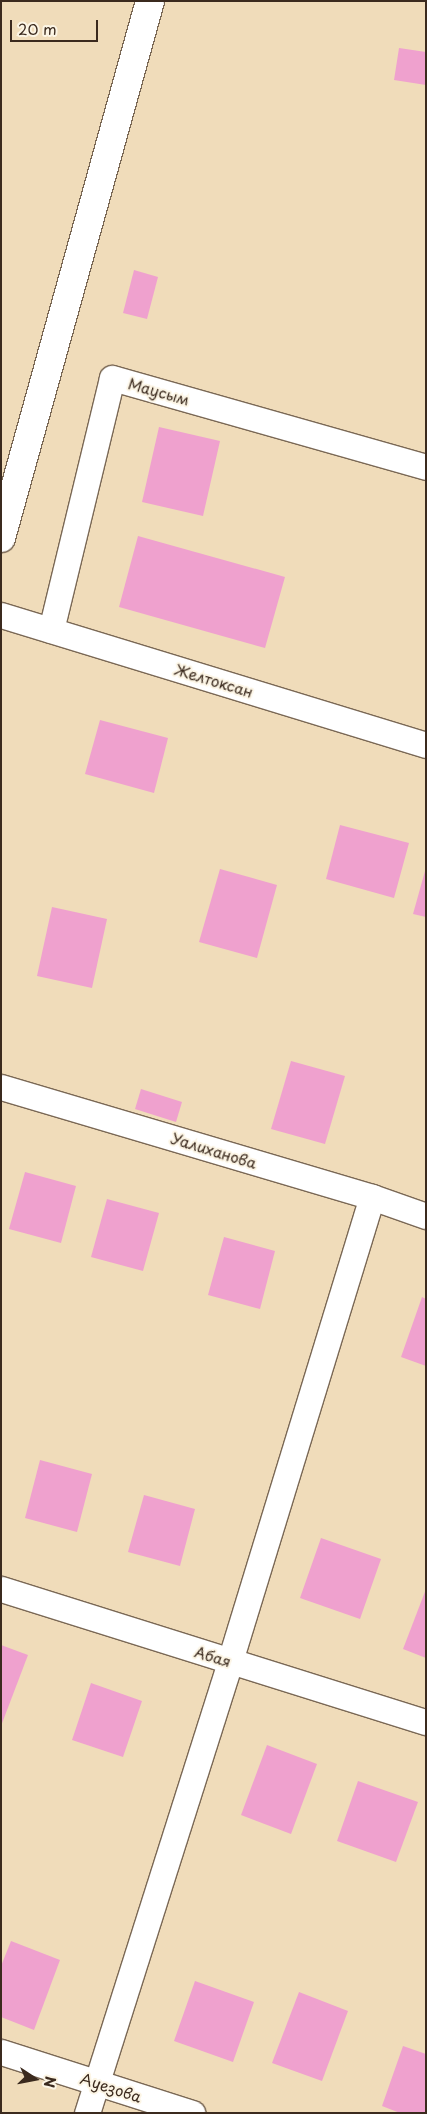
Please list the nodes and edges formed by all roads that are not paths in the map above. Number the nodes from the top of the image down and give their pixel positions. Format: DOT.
graph roads {
  1 [pos="150,1"];
  2 [pos="426,467"];
  3 [pos="1,538"];
  4 [pos="1,615"];
  5 [pos="51,630"];
  6 [pos="426,745"];
  7 [pos="1,1086"];
  8 [pos="372,1197"];
  9 [pos="426,1216"];
  10 [pos="1,1589"];
  11 [pos="230,1661"];
  12 [pos="426,1722"];
  13 [pos="1,2052"];
  14 [pos="97,2082"];
  15 [pos="87,2113"];
  16 [pos="192,2113"];
  1 -- 3 [label="street"];
  2 -- 5 [label="street, Маусым"];
  4 -- 5 [label="street, Желтоксан"];
  5 -- 6 [label="street, Желтоксан"];
  7 -- 8 [label="street, Уалиханова"];
  8 -- 9 [label="street, Уалиханова"];
  8 -- 11 [label="street"];
  10 -- 11 [label="street, Абая"];
  11 -- 12 [label="street, Абая"];
  11 -- 14 [label="street"];
  13 -- 14 [label="street, Ауезова"];
  14 -- 15 [label="street"];
  14 -- 16 [label="street, Ауезова"];
}
